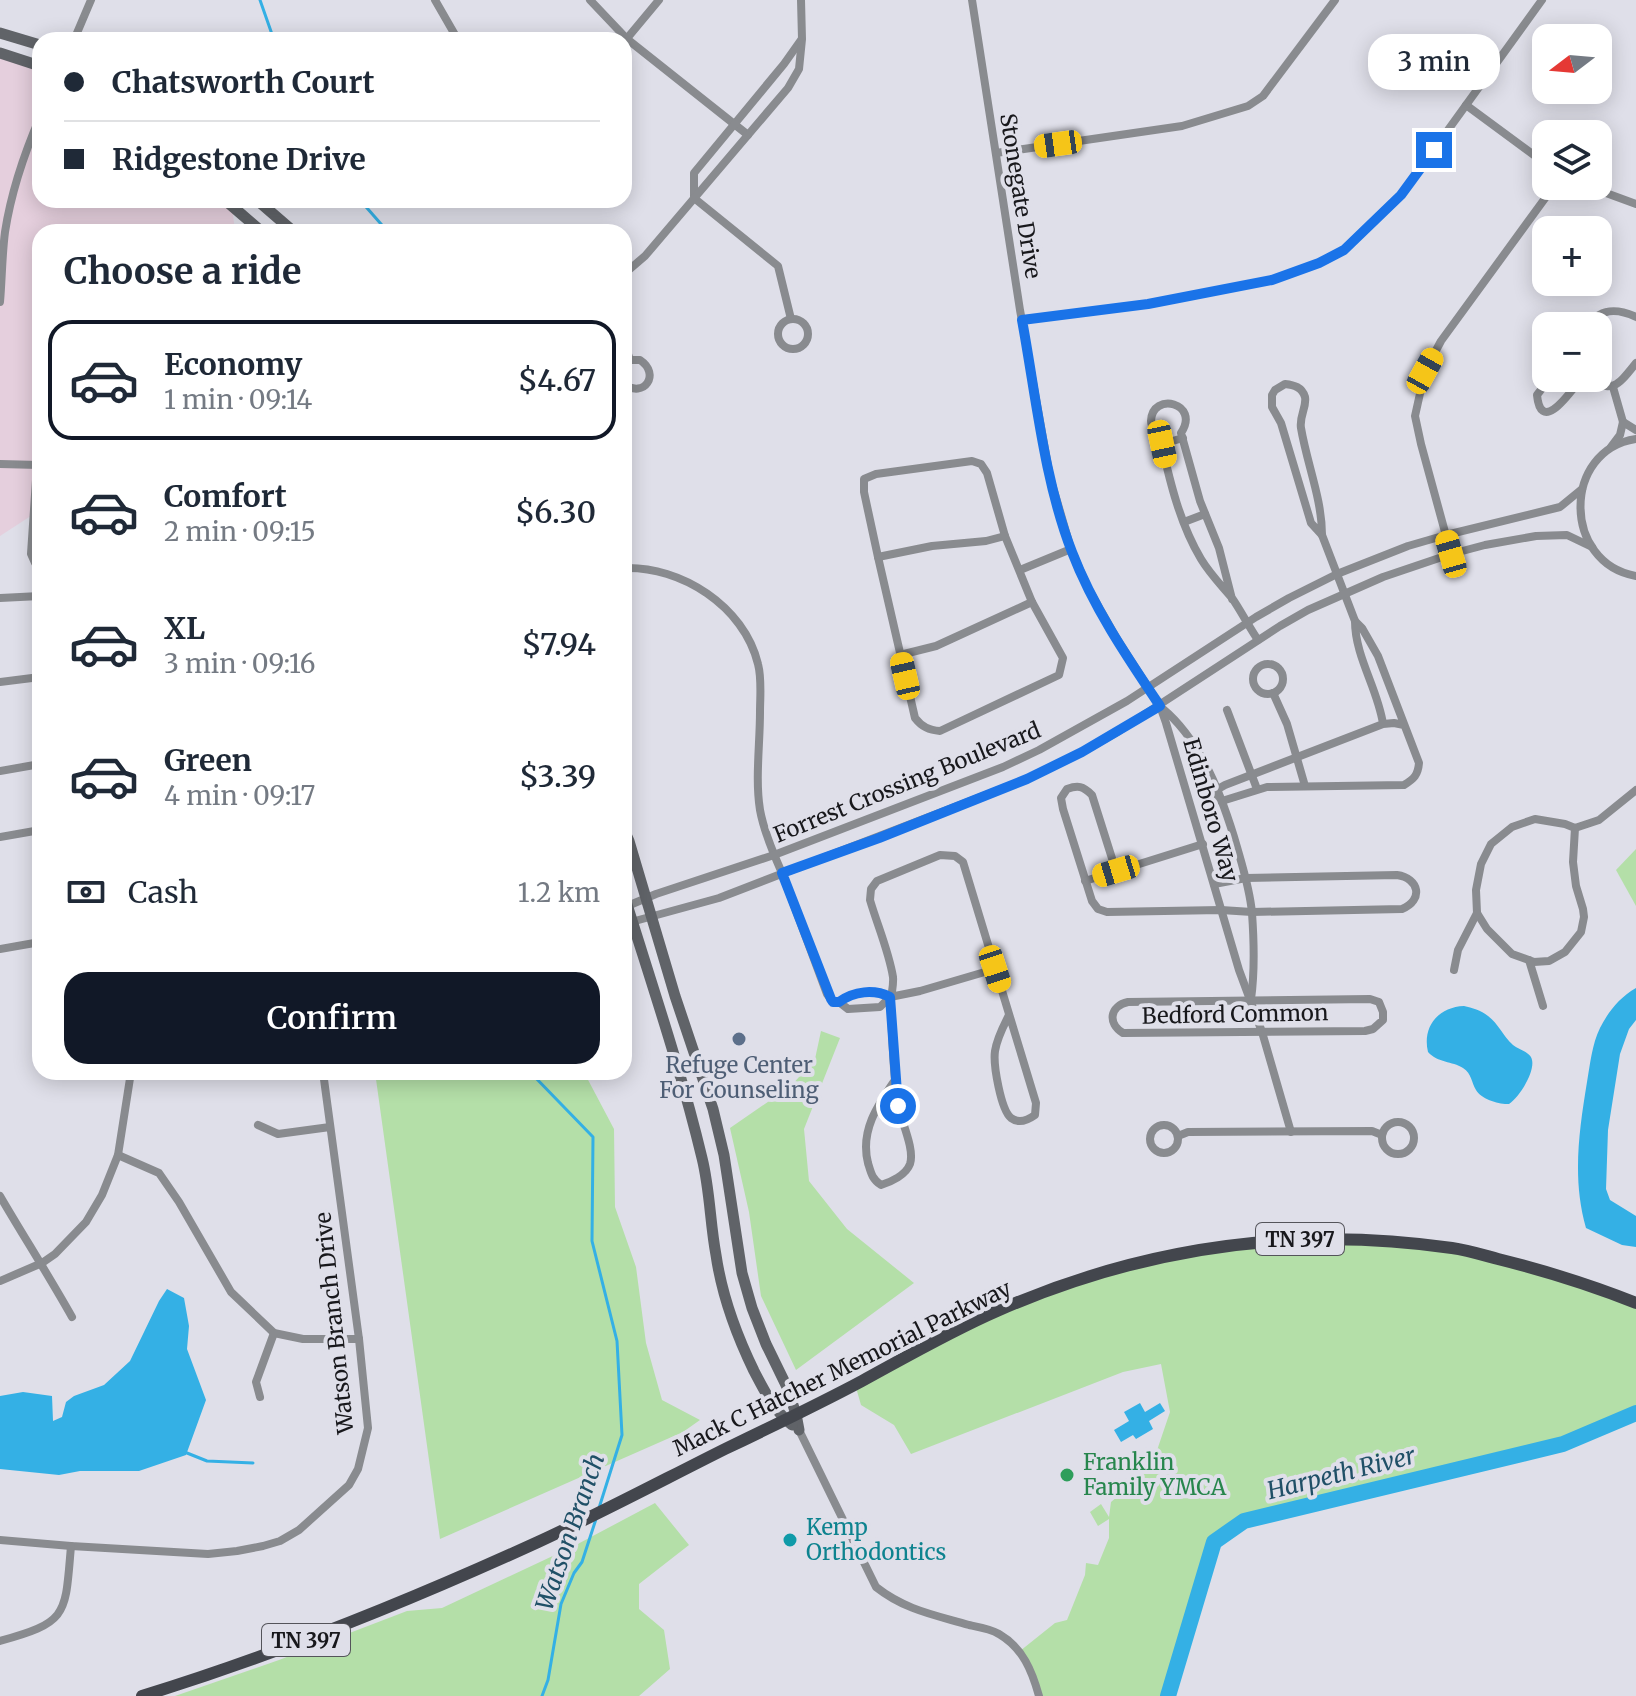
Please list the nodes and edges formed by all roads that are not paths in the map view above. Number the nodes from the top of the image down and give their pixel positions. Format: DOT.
graph roads {
  1 [pos="91,0"];
  2 [pos="435,0"];
  3 [pos="590,0"];
  4 [pos="659,0"];
  5 [pos="801,0"];
  6 [pos="972,0"];
  7 [pos="1335,0"];
  8 [pos="1542,0"];
  9 [pos="77,32"];
  10 [pos="453,32"];
  11 [pos="618,32"];
  12 [pos="0,33"];
  13 [pos="632,34"];
  14 [pos="802,39"];
  15 [pos="32,43"];
  16 [pos="632,46"];
  17 [pos="0,53"];
  18 [pos="32,63"];
  19 [pos="1466,105"];
  20 [pos="735,125"];
  21 [pos="748,135"];
  22 [pos="32,137"];
  23 [pos="996,153"];
  24 [pos="1532,154"];
  25 [pos="1612,195"];
  26 [pos="694,198"];
  27 [pos="1544,200"];
  28 [pos="1636,204"];
  29 [pos="234,208"];
  30 [pos="266,208"];
  31 [pos="253,224"];
  32 [pos="285,224"];
  33 [pos="632,267"];
  34 [pos="0,302"];
  35 [pos="1612,313"];
  36 [pos="1636,317"];
  37 [pos="791,319"];
  38 [pos="1022,320"];
  39 [pos="632,360"];
  40 [pos="1636,363"];
  41 [pos="1613,387"];
  42 [pos="632,389"];
  43 [pos="1539,392"];
  44 [pos="1570,392"];
  45 [pos="1300,419"];
  46 [pos="1623,422"];
  47 [pos="1281,423"];
  48 [pos="1636,430"];
  49 [pos="1183,438"];
  50 [pos="1636,439"];
  51 [pos="1162,444"];
  52 [pos="1609,450"];
  53 [pos="0,464"];
  54 [pos="32,465"];
  55 [pos="1582,489"];
  56 [pos="1205,514"];
  57 [pos="1184,522"];
  58 [pos="1322,535"];
  59 [pos="1446,535"];
  60 [pos="1005,536"];
  61 [pos="1592,547"];
  62 [pos="1071,549"];
  63 [pos="1451,554"];
  64 [pos="878,557"];
  65 [pos="632,567"];
  66 [pos="1020,570"];
  67 [pos="1337,574"];
  68 [pos="1636,576"];
  69 [pos="1344,594"];
  70 [pos="32,596"];
  71 [pos="0,598"];
  72 [pos="1232,599"];
  73 [pos="1032,602"];
  74 [pos="1355,621"];
  75 [pos="1247,623"];
  76 [pos="1258,640"];
  77 [pos="900,655"];
  78 [pos="32,678"];
  79 [pos="0,682"];
  80 [pos="1148,688"];
  81 [pos="1273,693"];
  82 [pos="1160,706"];
  83 [pos="1227,710"];
  84 [pos="1383,724"];
  85 [pos="1404,725"];
  86 [pos="1297,757"];
  87 [pos="32,765"];
  88 [pos="0,768"];
  89 [pos="1252,775"];
  90 [pos="1305,786"];
  91 [pos="1218,789"];
  92 [pos="1257,789"];
  93 [pos="1636,790"];
  94 [pos="1210,798"];
  95 [pos="1222,801"];
  96 [pos="1191,804"];
  97 [pos="1575,828"];
  98 [pos="32,831"];
  99 [pos="0,837"];
  100 [pos="1203,844"];
  101 [pos="632,855"];
  102 [pos="774,855"];
  103 [pos="1116,871"];
  104 [pos="782,873"];
  105 [pos="1246,878"];
  106 [pos="1085,881"];
  107 [pos="1214,884"];
  108 [pos="646,898"];
  109 [pos="632,901"];
  110 [pos="1221,910"];
  111 [pos="1252,912"];
  112 [pos="1477,913"];
  113 [pos="652,918"];
  114 [pos="632,922"];
  115 [pos="632,936"];
  116 [pos="32,943"];
  117 [pos="0,949"];
  118 [pos="1529,960"];
  119 [pos="995,969"];
  120 [pos="1454,970"];
  121 [pos="890,997"];
  122 [pos="1251,1000"];
  123 [pos="839,1002"];
  124 [pos="1543,1006"];
  125 [pos="1009,1015"];
  126 [pos="1262,1032"];
  127 [pos="130,1080"];
  128 [pos="324,1080"];
  129 [pos="895,1080"];
  130 [pos="258,1125"];
  131 [pos="330,1127"];
  132 [pos="1291,1132"];
  133 [pos="1382,1135"];
  134 [pos="1178,1136"];
  135 [pos="118,1155"];
  136 [pos="0,1196"];
  137 [pos="42,1263"];
  138 [pos="0,1281"];
  139 [pos="1636,1303"];
  140 [pos="72,1317"];
  141 [pos="274,1333"];
  142 [pos="359,1339"];
  143 [pos="260,1397"];
  144 [pos="790,1417"];
  145 [pos="799,1430"];
  146 [pos="0,1540"];
  147 [pos="71,1546"];
  148 [pos="0,1641"];
  149 [pos="142,1696"];
  150 [pos="1039,1696"];
  1 -- 9 [label="street"];
  2 -- 10 [label="street"];
  3 -- 11 [label="street"];
  4 -- 13 [label="street"];
  5 -- 14 [label="street"];
  6 -- 23 [label="street, Stonegate Drive"];
  7 -- 23 [label="street"];
  8 -- 19 [label="street"];
  12 -- 15 [label="main road"];
  14 -- 20 [label="street"];
  14 -- 21 [label="street"];
  16 -- 20 [label="street"];
  17 -- 18 [label="main road"];
  19 -- 24 [label="street"];
  19 -- 38 [label="street"];
  20 -- 21 [label="street"];
  20 -- 26 [label="street"];
  21 -- 26 [label="street"];
  22 -- 34 [label="street"];
  23 -- 38 [label="street, Stonegate Drive"];
  25 -- 28 [label="street"];
  26 -- 33 [label="street"];
  26 -- 37 [label="street"];
  27 -- 59 [label="street"];
  29 -- 31 [label="main road"];
  30 -- 32 [label="main road"];
  35 -- 36 [label="street"];
  38 -- 62 [label="street, Stonegate Drive"];
  39 -- 42 [label="street"];
  40 -- 41 [label="street"];
  41 -- 46 [label="street"];
  43 -- 44 [label="street"];
  45 -- 47 [label="street"];
  45 -- 47 [label="street"];
  45 -- 58 [label="street"];
  46 -- 48 [label="street"];
  46 -- 52 [label="street"];
  47 -- 58 [label="street"];
  49 -- 51 [label="street"];
  49 -- 51 [label="street"];
  49 -- 56 [label="street"];
  50 -- 52 [label="street"];
  51 -- 57 [label="street"];
  52 -- 55 [label="street"];
  53 -- 54 [label="street"];
  55 -- 59 [label="street, Forrest Crossing Boulevard"];
  55 -- 61 [label="street"];
  56 -- 57 [label="street"];
  56 -- 72 [label="street"];
  57 -- 72 [label="street"];
  58 -- 67 [label="street"];
  59 -- 63 [label="street"];
  59 -- 67 [label="street, Forrest Crossing Boulevard"];
  60 -- 64 [label="street"];
  60 -- 64 [label="street"];
  60 -- 66 [label="street"];
  61 -- 63 [label="street, Forrest Crossing Boulevard"];
  61 -- 68 [label="street"];
  62 -- 66 [label="street"];
  62 -- 80 [label="street, Stonegate Drive"];
  63 -- 69 [label="street, Forrest Crossing Boulevard"];
  64 -- 77 [label="street"];
  65 -- 102 [label="street"];
  66 -- 73 [label="street"];
  67 -- 69 [label="street"];
  67 -- 75 [label="street, Forrest Crossing Boulevard"];
  69 -- 74 [label="street"];
  69 -- 76 [label="street, Forrest Crossing Boulevard"];
  70 -- 71 [label="street"];
  72 -- 75 [label="street"];
  73 -- 77 [label="street"];
  73 -- 77 [label="street"];
  74 -- 84 [label="street"];
  74 -- 85 [label="street"];
  75 -- 76 [label="street"];
  75 -- 80 [label="street, Forrest Crossing Boulevard"];
  76 -- 82 [label="street, Forrest Crossing Boulevard"];
  78 -- 79 [label="street"];
  80 -- 82 [label="street, Stonegate Drive"];
  80 -- 102 [label="street, Forrest Crossing Boulevard"];
  81 -- 86 [label="street"];
  82 -- 91 [label="street, Edinboro Way"];
  82 -- 96 [label="street, Edinboro Way"];
  82 -- 104 [label="street, Forrest Crossing Boulevard"];
  83 -- 89 [label="street"];
  84 -- 85 [label="street"];
  84 -- 86 [label="street"];
  85 -- 90 [label="street"];
  86 -- 89 [label="street"];
  86 -- 90 [label="street"];
  87 -- 88 [label="street"];
  89 -- 91 [label="street"];
  89 -- 92 [label="street"];
  90 -- 92 [label="street"];
  91 -- 94 [label="street"];
  91 -- 95 [label="street, Edinboro Way"];
  92 -- 95 [label="street"];
  93 -- 97 [label="street"];
  94 -- 95 [label="street"];
  94 -- 96 [label="street"];
  95 -- 105 [label="street, Edinboro Way"];
  96 -- 100 [label="street, Edinboro Way"];
  97 -- 112 [label="street"];
  97 -- 118 [label="street"];
  98 -- 99 [label="street"];
  100 -- 103 [label="street"];
  100 -- 107 [label="street, Edinboro Way"];
  101 -- 108 [label="main road"];
  102 -- 104 [label="street"];
  102 -- 108 [label="street, Forrest Crossing Boulevard"];
  103 -- 106 [label="street"];
  103 -- 106 [label="street"];
  104 -- 113 [label="street, Forrest Crossing Boulevard"];
  104 -- 123 [label="street"];
  105 -- 107 [label="street"];
  105 -- 111 [label="street, Edinboro Way"];
  105 -- 111 [label="street"];
  106 -- 110 [label="street"];
  107 -- 110 [label="street, Edinboro Way"];
  108 -- 109 [label="street, Forrest Crossing Boulevard"];
  108 -- 113 [label="main road"];
  110 -- 111 [label="street"];
  110 -- 122 [label="street, Edinboro Way"];
  111 -- 122 [label="street, Edinboro Way"];
  112 -- 118 [label="street"];
  112 -- 120 [label="street"];
  113 -- 114 [label="street, Forrest Crossing Boulevard"];
  113 -- 144 [label="main road"];
  115 -- 144 [label="main road"];
  116 -- 117 [label="street"];
  118 -- 124 [label="street"];
  119 -- 121 [label="street"];
  119 -- 121 [label="street"];
  119 -- 125 [label="street"];
  121 -- 123 [label="street"];
  121 -- 123 [label="street"];
  121 -- 129 [label="street"];
  122 -- 126 [label="street, Edinboro Way"];
  122 -- 126 [label="street, Bedford Common"];
  122 -- 126 [label="street, Bedford Common"];
  125 -- 125 [label="street"];
  126 -- 132 [label="street, Edinboro Way"];
  127 -- 135 [label="street"];
  128 -- 131 [label="street, Watson Branch Drive"];
  129 -- 129 [label="street"];
  130 -- 131 [label="street"];
  131 -- 142 [label="street, Watson Branch Drive"];
  132 -- 133 [label="street"];
  132 -- 134 [label="street"];
  135 -- 137 [label="street"];
  135 -- 141 [label="street"];
  136 -- 137 [label="street"];
  137 -- 138 [label="street"];
  137 -- 140 [label="street"];
  139 -- 144 [label="main road, Mack C Hatcher Memorial Parkway / TN 397"];
  141 -- 142 [label="street"];
  141 -- 143 [label="street"];
  142 -- 147 [label="street, Watson Branch Drive"];
  144 -- 145 [label="main road"];
  144 -- 149 [label="main road, Mack C Hatcher Memorial Parkway / TN 397"];
  145 -- 150 [label="street"];
  146 -- 147 [label="street, Watson Branch Drive"];
  147 -- 148 [label="street"];
}
